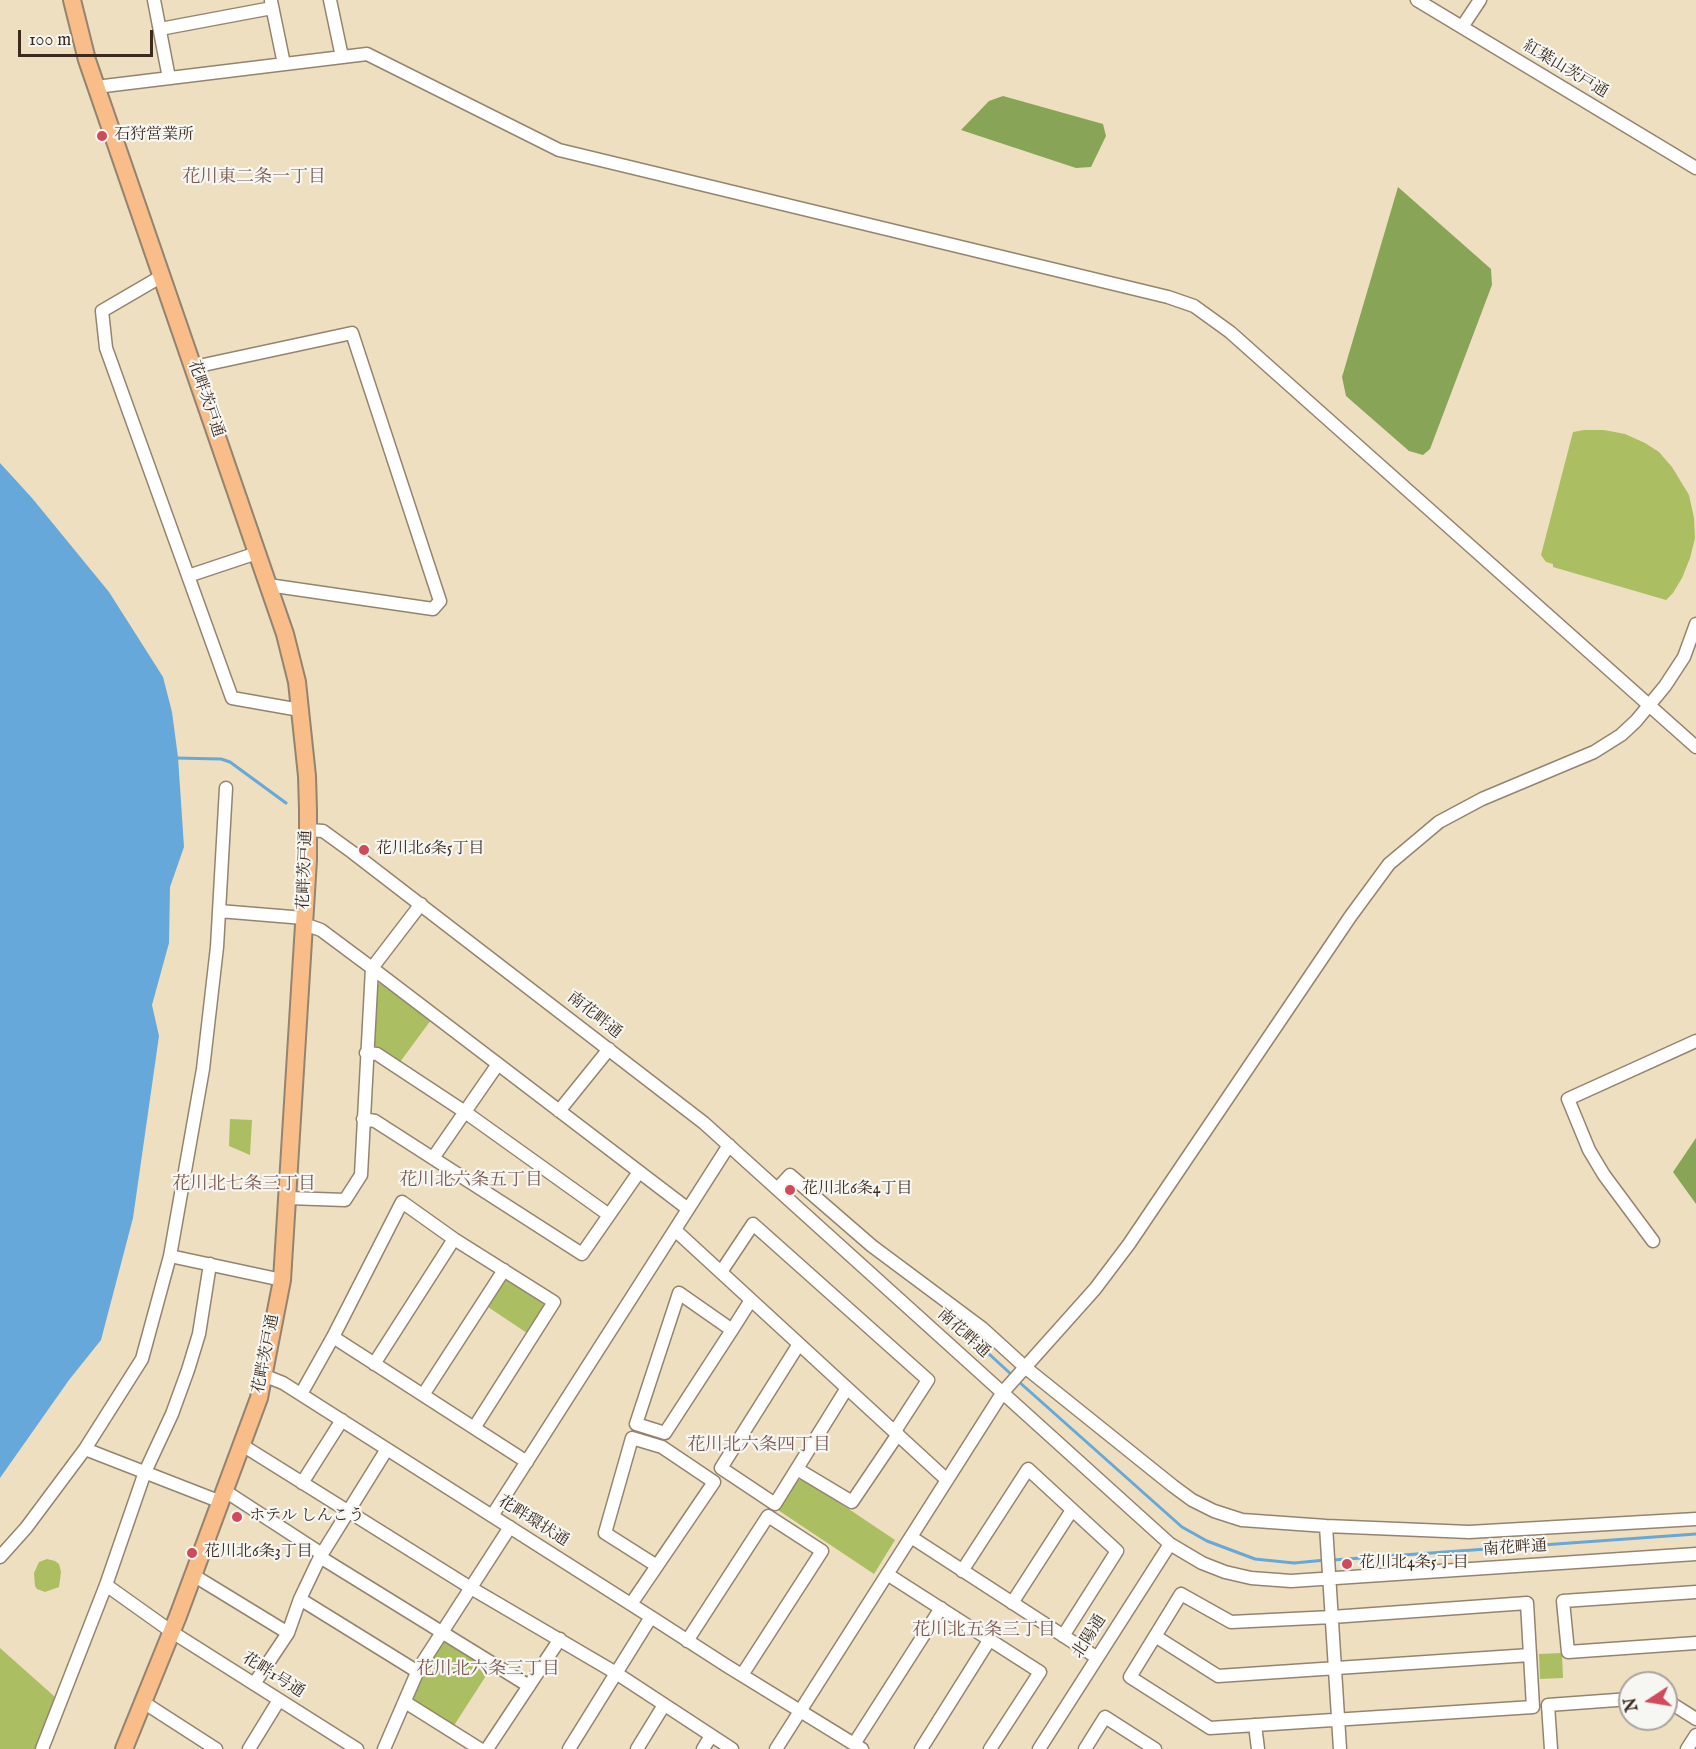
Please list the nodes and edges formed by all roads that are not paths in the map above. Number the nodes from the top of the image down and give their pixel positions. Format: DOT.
graph roads {
  1 [pos="72,0"];
  2 [pos="154,0"];
  3 [pos="330,0"];
  4 [pos="1417,0"];
  5 [pos="1480,0"];
  6 [pos="271,4"];
  7 [pos="1462,27"];
  8 [pos="160,29"];
  9 [pos="342,57"];
  10 [pos="284,64"];
  11 [pos="169,78"];
  12 [pos="96,87"];
  13 [pos="1696,168"];
  14 [pos="162,276"];
  15 [pos="194,367"];
  16 [pos="257,553"];
  17 [pos="188,576"];
  18 [pos="268,585"];
  19 [pos="1696,624"];
  20 [pos="1650,705"];
  21 [pos="300,710"];
  22 [pos="1696,747"];
  23 [pos="226,788"];
  24 [pos="308,831"];
  25 [pos="421,904"];
  26 [pos="219,911"];
  27 [pos="304,921"];
  28 [pos="372,968"];
  29 [pos="1696,1041"];
  30 [pos="609,1049"];
  31 [pos="366,1053"];
  32 [pos="498,1064"];
  33 [pos="559,1111"];
  34 [pos="465,1112"];
  35 [pos="363,1119"];
  36 [pos="729,1145"];
  37 [pos="433,1158"];
  38 [pos="639,1172"];
  39 [pos="777,1189"];
  40 [pos="288,1198"];
  41 [pos="688,1209"];
  42 [pos="609,1215"];
  43 [pos="675,1230"];
  44 [pos="454,1239"];
  45 [pos="1653,1241"];
  46 [pos="170,1256"];
  47 [pos="210,1264"];
  48 [pos="504,1270"];
  49 [pos="721,1272"];
  50 [pos="282,1280"];
  51 [pos="751,1300"];
  52 [pos="732,1330"];
  53 [pos="333,1337"];
  54 [pos="799,1344"];
  55 [pos="374,1364"];
  56 [pos="1023,1371"];
  57 [pos="264,1375"];
  58 [pos="847,1388"];
  59 [pos="1006,1389"];
  60 [pos="301,1394"];
  61 [pos="423,1395"];
  62 [pos="342,1420"];
  63 [pos="474,1428"];
  64 [pos="896,1433"];
  65 [pos="242,1445"];
  66 [pos="85,1449"];
  67 [pos="387,1449"];
  68 [pos="526,1462"];
  69 [pos="797,1469"];
  70 [pos="145,1472"];
  71 [pos="947,1480"];
  72 [pos="302,1483"];
  73 [pos="223,1497"];
  74 [pos="1072,1510"];
  75 [pos="347,1512"];
  76 [pos="492,1516"];
  77 [pos="1696,1519"];
  78 [pos="1326,1526"];
  79 [pos="510,1527"];
  80 [pos="910,1537"];
  81 [pos="1170,1544"];
  82 [pos="1696,1554"];
  83 [pos="321,1556"];
  84 [pos="0,1557"];
  85 [pos="657,1566"];
  86 [pos="962,1571"];
  87 [pos="1329,1573"];
  88 [pos="887,1574"];
  89 [pos="193,1575"];
  90 [pos="106,1586"];
  91 [pos="471,1588"];
  92 [pos="1696,1592"];
  93 [pos="300,1599"];
  94 [pos="1012,1603"];
  95 [pos="631,1604"];
  96 [pos="941,1608"];
  97 [pos="651,1617"];
  98 [pos="1332,1617"];
  99 [pos="443,1631"];
  100 [pos="172,1632"];
  101 [pos="288,1633"];
  102 [pos="1063,1636"];
  103 [pos="1155,1636"];
  104 [pos="560,1639"];
  105 [pos="990,1640"];
  106 [pos="687,1641"];
  107 [pos="1696,1643"];
  108 [pos="1530,1655"];
  109 [pos="1096,1657"];
  110 [pos="1335,1668"];
  111 [pos="418,1672"];
  112 [pos="616,1673"];
  113 [pos="742,1675"];
  114 [pos="255,1684"];
  115 [pos="529,1686"];
  116 [pos="279,1700"];
  117 [pos="1618,1700"];
  118 [pos="143,1702"];
  119 [pos="405,1702"];
  120 [pos="664,1705"];
  121 [pos="1678,1708"];
  122 [pos="801,1710"];
  123 [pos="1696,1719"];
  124 [pos="1338,1720"];
  125 [pos="1255,1725"];
  126 [pos="1696,1735"];
  127 [pos="711,1736"];
  128 [pos="858,1746"];
  129 [pos="42,1749"];
  130 [pos="124,1749"];
  131 [pos="216,1749"];
  132 [pos="249,1749"];
  133 [pos="357,1749"];
  134 [pos="384,1749"];
  135 [pos="480,1749"];
  136 [pos="487,1749"];
  137 [pos="569,1749"];
  138 [pos="637,1749"];
  139 [pos="703,1749"];
  140 [pos="732,1749"];
  141 [pos="776,1749"];
  142 [pos="921,1749"];
  143 [pos="990,1749"];
  144 [pos="1039,1749"];
  145 [pos="1085,1749"];
  146 [pos="1155,1749"];
  147 [pos="1258,1749"];
  148 [pos="1340,1749"];
  149 [pos="1551,1749"];
  150 [pos="1688,1749"];
  1 -- 12 [label="main road, 花畔茨戸通"];
  2 -- 8 [label="street"];
  3 -- 9 [label="street"];
  4 -- 7 [label="street, 紅葉山茨戸通"];
  5 -- 7 [label="street"];
  6 -- 8 [label="street"];
  6 -- 10 [label="street"];
  7 -- 13 [label="street, 紅葉山茨戸通"];
  8 -- 11 [label="street"];
  9 -- 10 [label="street"];
  9 -- 20 [label="street"];
  10 -- 11 [label="street"];
  11 -- 12 [label="street"];
  12 -- 14 [label="main road, 花畔茨戸通"];
  14 -- 15 [label="main road, 花畔茨戸通"];
  14 -- 17 [label="street"];
  15 -- 16 [label="main road, 花畔茨戸通"];
  15 -- 18 [label="street"];
  16 -- 17 [label="street"];
  16 -- 18 [label="main road, 花畔茨戸通"];
  17 -- 21 [label="street"];
  18 -- 21 [label="main road, 花畔茨戸通"];
  19 -- 20 [label="street"];
  20 -- 22 [label="street"];
  20 -- 56 [label="street"];
  21 -- 24 [label="main road, 花畔茨戸通"];
  23 -- 26 [label="street"];
  24 -- 25 [label="street, 南花畔通"];
  24 -- 27 [label="main road, 花畔茨戸通"];
  25 -- 28 [label="street"];
  25 -- 30 [label="street, 南花畔通"];
  26 -- 27 [label="street"];
  26 -- 46 [label="street"];
  27 -- 28 [label="street"];
  27 -- 40 [label="main road, 花畔茨戸通"];
  28 -- 31 [label="street"];
  28 -- 32 [label="street"];
  29 -- 45 [label="street"];
  30 -- 33 [label="street"];
  30 -- 36 [label="street, 南花畔通"];
  31 -- 34 [label="street"];
  31 -- 35 [label="street"];
  32 -- 33 [label="street"];
  32 -- 34 [label="street"];
  33 -- 38 [label="street"];
  34 -- 37 [label="street"];
  34 -- 42 [label="street"];
  35 -- 37 [label="street"];
  35 -- 40 [label="street"];
  36 -- 39 [label="street, 南花畔通"];
  36 -- 41 [label="street"];
  37 -- 42 [label="street"];
  38 -- 41 [label="street"];
  38 -- 42 [label="street"];
  39 -- 56 [label="street"];
  39 -- 59 [label="street, 南花畔通"];
  40 -- 50 [label="main road, 花畔茨戸通"];
  41 -- 43 [label="street"];
  43 -- 49 [label="street"];
  43 -- 68 [label="street"];
  44 -- 48 [label="street"];
  44 -- 53 [label="street"];
  44 -- 55 [label="street"];
  46 -- 47 [label="street"];
  46 -- 66 [label="street"];
  47 -- 50 [label="street"];
  47 -- 70 [label="street"];
  48 -- 61 [label="street"];
  48 -- 63 [label="street"];
  49 -- 51 [label="street"];
  49 -- 64 [label="street"];
  50 -- 57 [label="main road, 花畔茨戸通"];
  51 -- 52 [label="street"];
  51 -- 54 [label="street"];
  52 -- 52 [label="street"];
  53 -- 55 [label="street"];
  53 -- 60 [label="street"];
  54 -- 58 [label="street"];
  54 -- 69 [label="street"];
  55 -- 61 [label="street"];
  56 -- 59 [label="street"];
  56 -- 78 [label="street"];
  57 -- 60 [label="street, 花畔環状通"];
  57 -- 65 [label="main road, 花畔茨戸通"];
  58 -- 64 [label="street"];
  58 -- 69 [label="street"];
  59 -- 71 [label="street"];
  59 -- 81 [label="street, 南花畔通"];
  60 -- 62 [label="street, 花畔環状通"];
  61 -- 63 [label="street"];
  62 -- 67 [label="street, 花畔環状通"];
  62 -- 72 [label="street"];
  63 -- 68 [label="street"];
  64 -- 69 [label="street"];
  64 -- 71 [label="street"];
  65 -- 72 [label="street"];
  65 -- 73 [label="main road, 花畔茨戸通"];
  66 -- 70 [label="street"];
  66 -- 84 [label="street"];
  67 -- 75 [label="street"];
  67 -- 76 [label="street, 花畔環状通"];
  68 -- 76 [label="street"];
  70 -- 73 [label="street"];
  70 -- 90 [label="street"];
  71 -- 80 [label="street"];
  72 -- 75 [label="street"];
  73 -- 83 [label="street"];
  73 -- 89 [label="main road, 花畔茨戸通"];
  74 -- 86 [label="street"];
  74 -- 94 [label="street"];
  74 -- 102 [label="street"];
  75 -- 83 [label="street"];
  75 -- 91 [label="street"];
  76 -- 79 [label="street, 花畔環状通"];
  77 -- 78 [label="street"];
  78 -- 87 [label="street"];
  79 -- 91 [label="street"];
  79 -- 95 [label="street, 花畔環状通"];
  80 -- 86 [label="street"];
  80 -- 88 [label="street"];
  81 -- 87 [label="street, 南花畔通"];
  81 -- 109 [label="street, 北陽通"];
  82 -- 87 [label="street, 南花畔通"];
  83 -- 93 [label="street"];
  83 -- 99 [label="street"];
  85 -- 85 [label="street"];
  85 -- 95 [label="street"];
  86 -- 94 [label="street"];
  87 -- 98 [label="street"];
  88 -- 96 [label="street"];
  88 -- 122 [label="street"];
  89 -- 100 [label="main road, 花畔茨戸通"];
  89 -- 101 [label="street"];
  90 -- 100 [label="street, 花畔1号通"];
  90 -- 129 [label="street"];
  91 -- 99 [label="street"];
  91 -- 104 [label="street"];
  92 -- 107 [label="street"];
  93 -- 101 [label="street"];
  93 -- 111 [label="street"];
  94 -- 102 [label="street"];
  95 -- 97 [label="street, 花畔環状通"];
  96 -- 105 [label="street"];
  96 -- 128 [label="street"];
  97 -- 106 [label="street, 花畔環状通"];
  97 -- 112 [label="street"];
  98 -- 103 [label="street"];
  98 -- 108 [label="street"];
  98 -- 110 [label="street"];
  99 -- 111 [label="street"];
  99 -- 115 [label="street"];
  100 -- 114 [label="street, 花畔1号通"];
  100 -- 118 [label="main road, 花畔茨戸通"];
  101 -- 114 [label="street"];
  102 -- 109 [label="street"];
  103 -- 110 [label="street"];
  103 -- 125 [label="street"];
  104 -- 112 [label="street"];
  104 -- 115 [label="street"];
  105 -- 142 [label="street"];
  105 -- 143 [label="street"];
  106 -- 113 [label="street, 花畔環状通"];
  106 -- 113 [label="street"];
  108 -- 110 [label="street"];
  108 -- 124 [label="street"];
  109 -- 144 [label="street, 北陽通"];
  110 -- 124 [label="street"];
  111 -- 119 [label="street"];
  112 -- 120 [label="street"];
  112 -- 137 [label="street"];
  113 -- 122 [label="street, 花畔環状通"];
  114 -- 116 [label="street, 花畔1号通"];
  115 -- 136 [label="street"];
  116 -- 132 [label="street"];
  116 -- 133 [label="street, 花畔1号通"];
  117 -- 149 [label="street"];
  118 -- 130 [label="main road, 花畔茨戸通"];
  118 -- 131 [label="street"];
  119 -- 134 [label="street"];
  119 -- 135 [label="street"];
  120 -- 127 [label="street"];
  120 -- 138 [label="street"];
  121 -- 123 [label="street"];
  122 -- 128 [label="street, 花畔環状通"];
  122 -- 141 [label="street"];
  124 -- 125 [label="street"];
  124 -- 148 [label="street"];
  125 -- 147 [label="street"];
  126 -- 150 [label="street"];
  127 -- 139 [label="street"];
  127 -- 140 [label="street"];
  145 -- 146 [label="street"];
}
